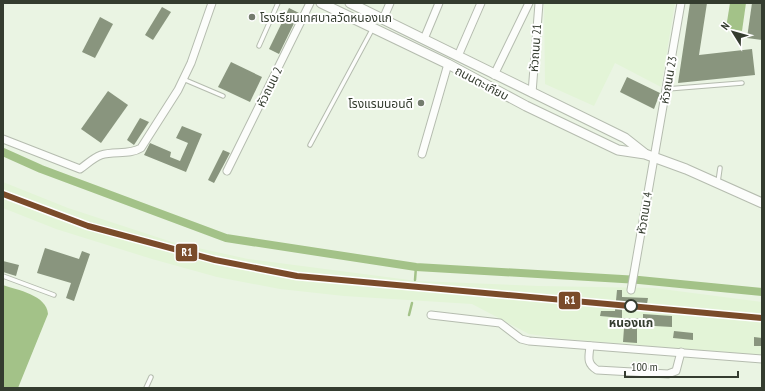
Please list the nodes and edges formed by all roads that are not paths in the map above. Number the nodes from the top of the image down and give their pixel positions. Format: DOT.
graph roads {
  1 [pos="212,3"];
  2 [pos="278,3"];
  3 [pos="310,3"];
  4 [pos="321,3"];
  5 [pos="350,3"];
  6 [pos="390,3"];
  7 [pos="438,3"];
  8 [pos="481,3"];
  9 [pos="529,3"];
  10 [pos="539,3"];
  11 [pos="681,3"];
  12 [pos="383,19"];
  13 [pos="373,28"];
  14 [pos="424,39"];
  15 [pos="258,46"];
  16 [pos="458,56"];
  17 [pos="448,64"];
  18 [pos="480,67"];
  19 [pos="494,75"];
  20 [pos="184,79"];
  21 [pos="474,79"];
  22 [pos="742,83"];
  23 [pos="667,89"];
  24 [pos="532,93"];
  25 [pos="223,96"];
  26 [pos="526,106"];
  27 [pos="3,139"];
  28 [pos="310,145"];
  29 [pos="422,154"];
  30 [pos="649,156"];
  31 [pos="720,168"];
  32 [pos="227,171"];
  33 [pos="717,183"];
  34 [pos="762,203"];
  35 [pos="3,276"];
  36 [pos="631,290"];
  37 [pos="54,295"];
  38 [pos="430,315"];
  39 [pos="590,346"];
  40 [pos="681,352"];
  41 [pos="762,359"];
  42 [pos="151,377"];
  43 [pos="146,388"];
  1 -- 20 [label="street"];
  2 -- 15 [label="lane"];
  3 -- 32 [label="street, หัวถนน 2"];
  4 -- 13 [label="street, ถนนตะเกียบ"];
  5 -- 12 [label="street, ถนนตะเกียบ"];
  6 -- 12 [label="street"];
  7 -- 14 [label="street"];
  8 -- 16 [label="street"];
  9 -- 19 [label="street"];
  10 -- 24 [label="street, หัวถนน 21"];
  11 -- 23 [label="street, หัวถนน 23"];
  12 -- 14 [label="street, ถนนตะเกียบ"];
  13 -- 17 [label="street, ถนนตะเกียบ"];
  13 -- 28 [label="lane"];
  14 -- 16 [label="street, ถนนตะเกียบ"];
  16 -- 18 [label="street, ถนนตะเกียบ"];
  17 -- 21 [label="street, ถนนตะเกียบ"];
  17 -- 29 [label="street"];
  18 -- 19 [label="street, ถนนตะเกียบ"];
  18 -- 21 [label="street"];
  19 -- 24 [label="street, ถนนตะเกียบ"];
  20 -- 25 [label="lane"];
  20 -- 27 [label="street"];
  21 -- 26 [label="street, ถนนตะเกียบ"];
  22 -- 23 [label="lane"];
  23 -- 30 [label="street, หัวถนน 23"];
  24 -- 26 [label="street"];
  24 -- 30 [label="street, ถนนตะเกียบ"];
  26 -- 30 [label="street, ถนนตะเกียบ"];
  30 -- 33 [label="street, ถนนตะเกียบ"];
  30 -- 36 [label="street, หัวถนน 4"];
  31 -- 33 [label="lane"];
  33 -- 34 [label="street, ถนนตะเกียบ"];
  35 -- 37 [label="lane"];
  38 -- 39 [label="street"];
  39 -- 40 [label="street"];
  39 -- 40 [label="street"];
  40 -- 41 [label="street"];
  42 -- 43 [label="lane"];
}
